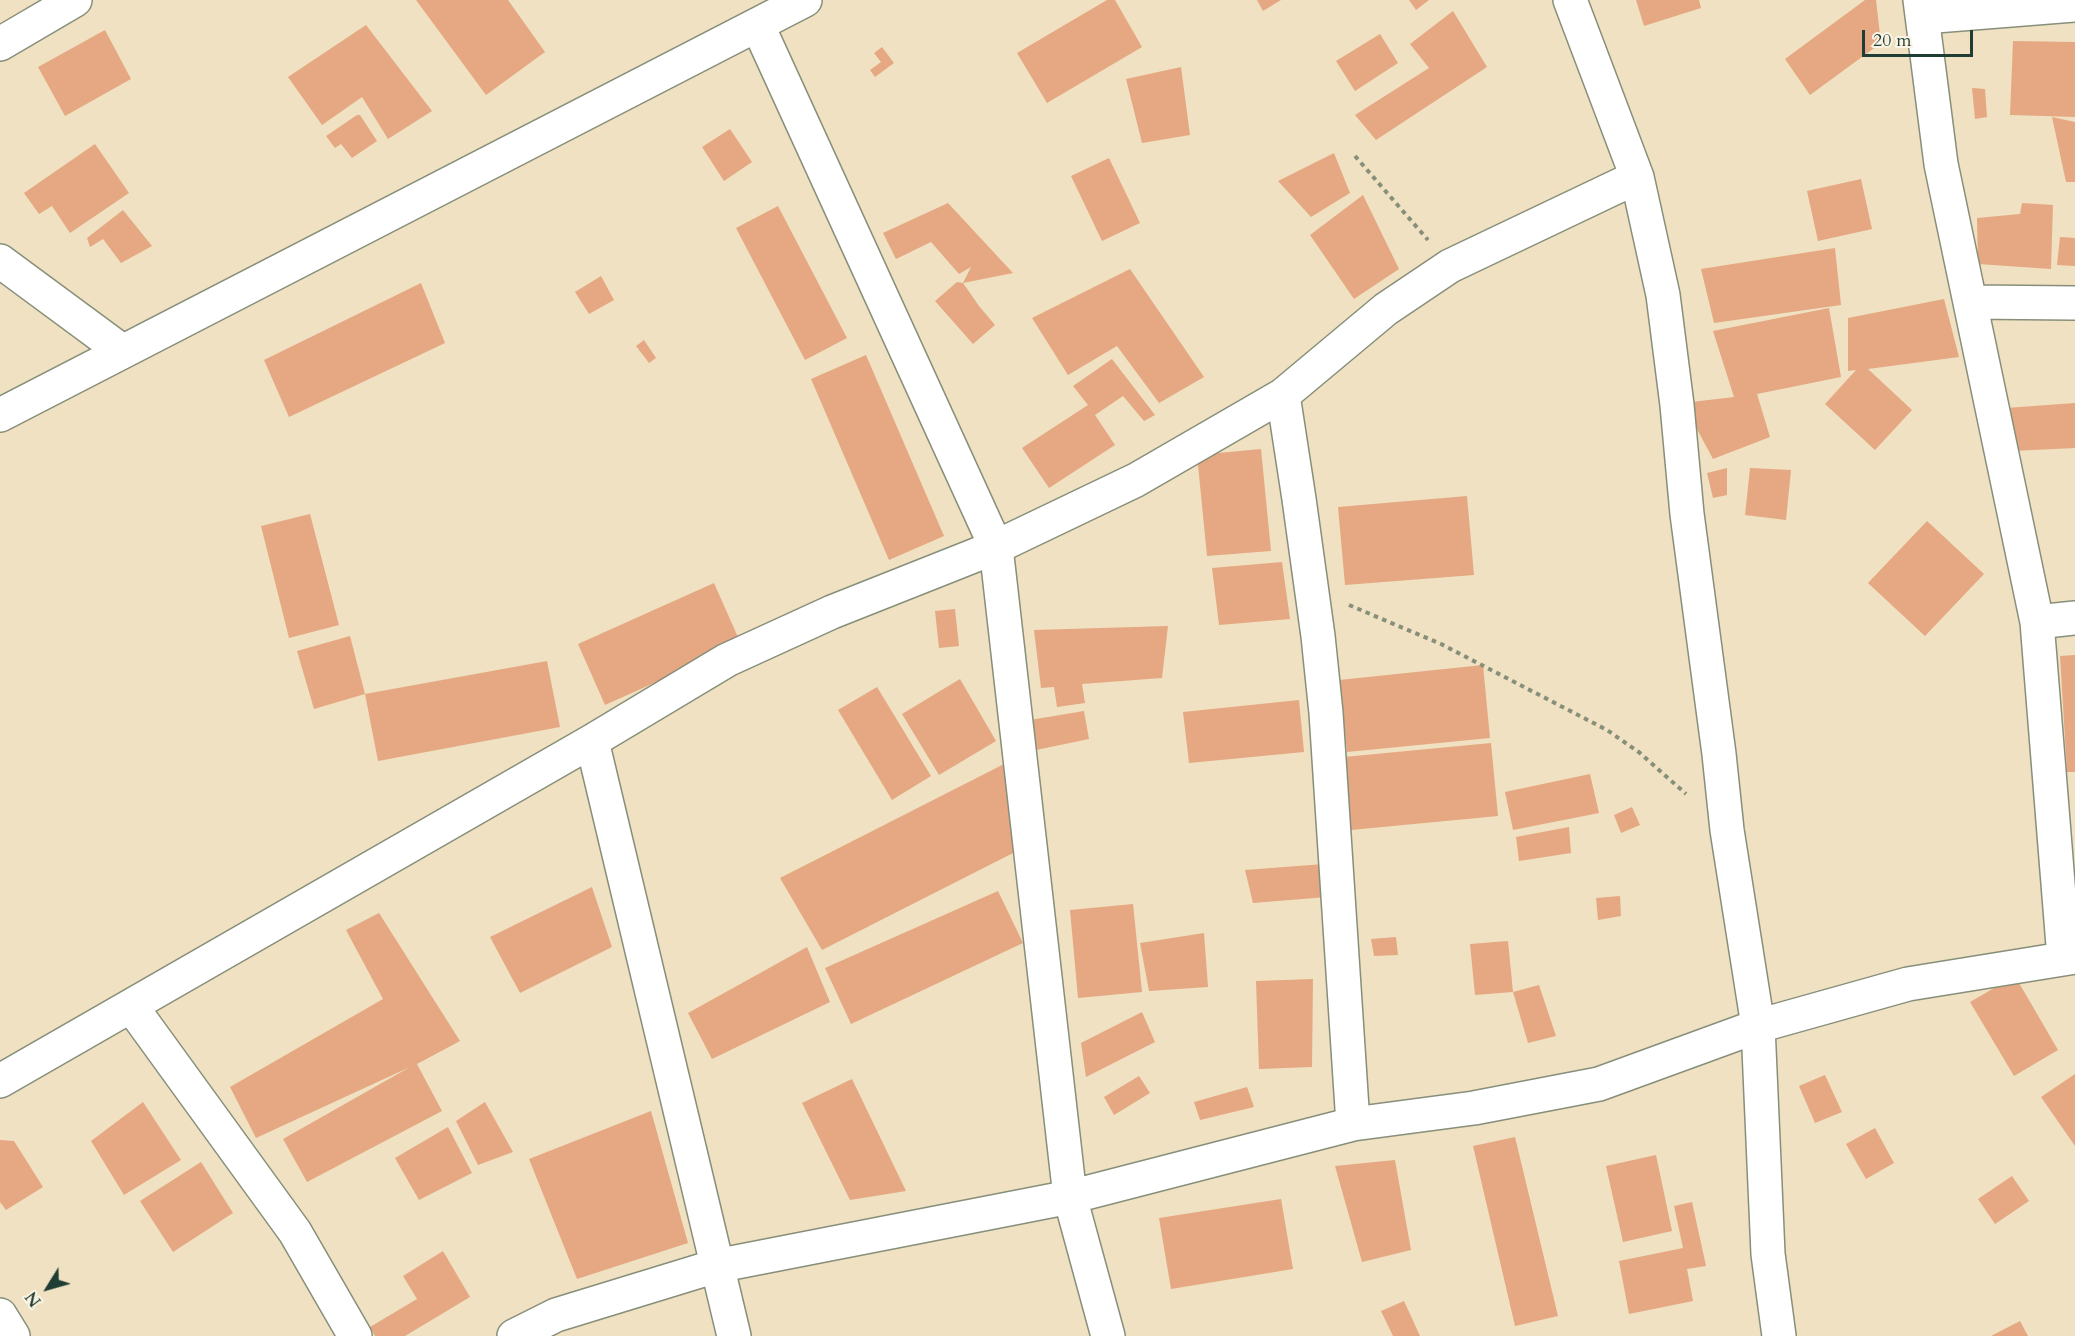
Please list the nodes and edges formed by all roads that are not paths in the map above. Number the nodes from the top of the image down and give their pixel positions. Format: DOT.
graph roads {
  1 [pos="75,0"];
  2 [pos="805,0"];
  3 [pos="1570,0"];
  4 [pos="2075,5"];
  5 [pos="1922,8"];
  6 [pos="759,26"];
  7 [pos="0,44"];
  8 [pos="1637,177"];
  9 [pos="0,261"];
  10 [pos="1970,302"];
  11 [pos="2075,303"];
  12 [pos="122,351"];
  13 [pos="1282,395"];
  14 [pos="0,415"];
  15 [pos="996,547"];
  16 [pos="2075,618"];
  17 [pos="2037,622"];
  18 [pos="592,741"];
  19 [pos="2070,958"];
  20 [pos="131,1006"];
  21 [pos="1758,1026"];
  22 [pos="0,1081"];
  23 [pos="1353,1124"];
  24 [pos="1070,1197"];
  25 [pos="716,1266"];
  26 [pos="0,1315"];
  27 [pos="13,1336"];
  28 [pos="355,1336"];
  29 [pos="514,1336"];
  30 [pos="734,1336"];
  31 [pos="1108,1336"];
  32 [pos="1779,1336"];
  1 -- 7 [label="street"];
  2 -- 6 [label="street"];
  3 -- 8 [label="street"];
  4 -- 5 [label="street"];
  5 -- 10 [label="street"];
  6 -- 12 [label="street"];
  6 -- 15 [label="street"];
  8 -- 13 [label="street"];
  8 -- 21 [label="street"];
  9 -- 12 [label="street"];
  10 -- 11 [label="street"];
  10 -- 17 [label="street"];
  12 -- 14 [label="street"];
  13 -- 15 [label="street"];
  13 -- 23 [label="street"];
  15 -- 18 [label="street"];
  15 -- 24 [label="street"];
  16 -- 17 [label="street"];
  17 -- 19 [label="street"];
  18 -- 20 [label="street"];
  18 -- 25 [label="street"];
  19 -- 21 [label="street"];
  20 -- 22 [label="street"];
  20 -- 28 [label="street"];
  21 -- 23 [label="street"];
  21 -- 32 [label="street"];
  23 -- 24 [label="street"];
  24 -- 25 [label="street"];
  24 -- 31 [label="street"];
  25 -- 29 [label="street"];
  25 -- 30 [label="street"];
  26 -- 27 [label="street"];
}
